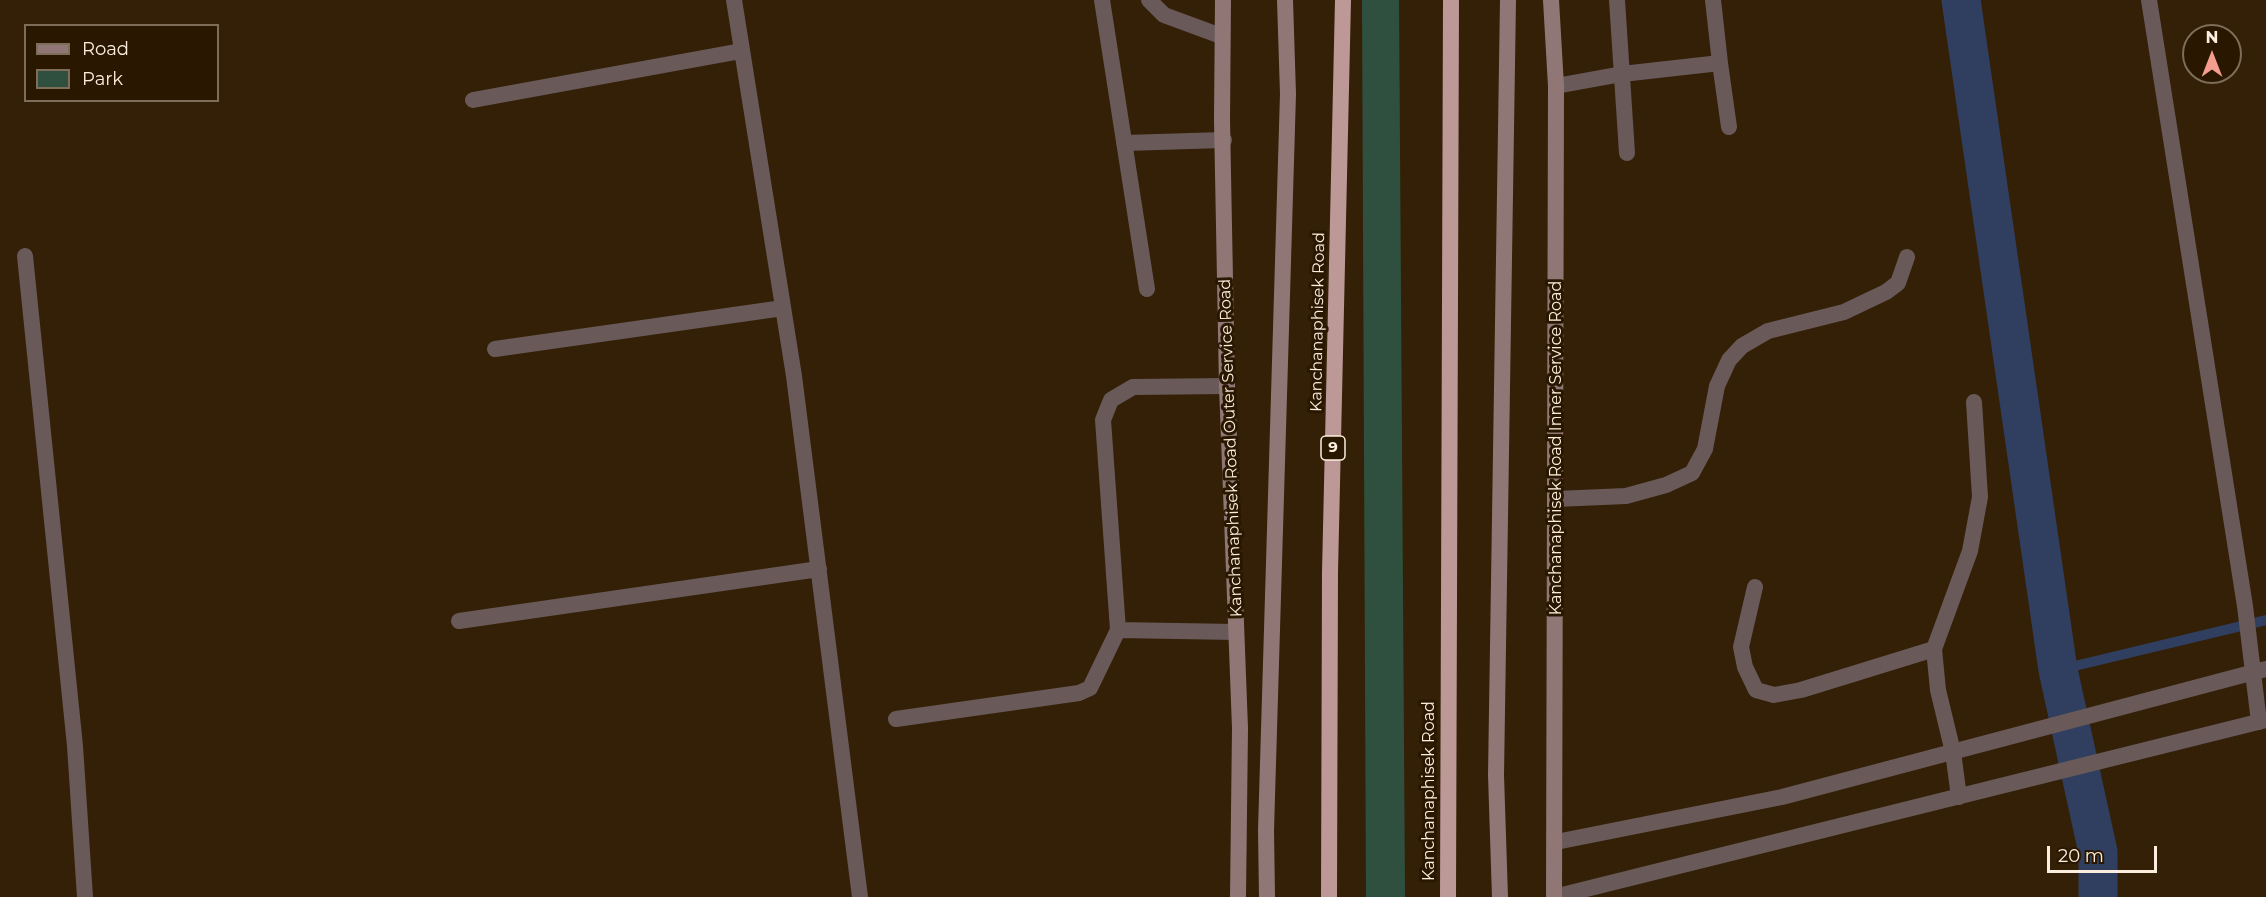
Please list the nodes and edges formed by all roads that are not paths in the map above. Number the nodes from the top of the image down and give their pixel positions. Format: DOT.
graph roads {
  1 [pos="735,0"];
  2 [pos="1102,0"];
  3 [pos="1149,0"];
  4 [pos="1223,0"];
  5 [pos="1285,0"];
  6 [pos="1342,0"];
  7 [pos="1451,0"];
  8 [pos="1508,0"];
  9 [pos="1551,0"];
  10 [pos="1617,0"];
  11 [pos="1713,0"];
  12 [pos="2149,0"];
  13 [pos="1221,36"];
  14 [pos="741,51"];
  15 [pos="1720,63"];
  16 [pos="1622,74"];
  17 [pos="1556,86"];
  18 [pos="473,100"];
  19 [pos="1729,127"];
  20 [pos="1224,140"];
  21 [pos="1124,142"];
  22 [pos="1628,153"];
  23 [pos="25,256"];
  24 [pos="1906,257"];
  25 [pos="1148,289"];
  26 [pos="783,308"];
  27 [pos="495,349"];
  28 [pos="1227,386"];
  29 [pos="1974,402"];
  30 [pos="1556,499"];
  31 [pos="819,570"];
  32 [pos="1755,587"];
  33 [pos="459,621"];
  34 [pos="1119,630"];
  35 [pos="1236,632"];
  36 [pos="1934,649"];
  37 [pos="2259,671"];
  38 [pos="896,719"];
  39 [pos="2263,721"];
  40 [pos="1953,752"];
  41 [pos="1959,797"];
  42 [pos="1556,842"];
  43 [pos="86,897"];
  44 [pos="860,897"];
  45 [pos="1238,897"];
  46 [pos="1267,897"];
  47 [pos="1329,897"];
  48 [pos="1448,897"];
  49 [pos="1500,897"];
  50 [pos="1554,897"];
  1 -- 14 [label="street"];
  2 -- 21 [label="street"];
  3 -- 13 [label="street"];
  4 -- 13 [label="main road, Kanchanaphisek Road Outer Service Road"];
  5 -- 46 [label="main road"];
  6 -- 47 [label="highway, Kanchanaphisek Road / 9"];
  7 -- 48 [label="highway, Kanchanaphisek Road"];
  8 -- 49 [label="main road"];
  9 -- 17 [label="main road, Kanchanaphisek Road Inner Service Road"];
  10 -- 16 [label="street"];
  11 -- 15 [label="street"];
  12 -- 37 [label="street"];
  13 -- 20 [label="main road, Kanchanaphisek Road Outer Service Road"];
  14 -- 18 [label="street"];
  14 -- 26 [label="street"];
  15 -- 16 [label="street"];
  15 -- 19 [label="street"];
  16 -- 17 [label="street"];
  16 -- 22 [label="street"];
  17 -- 30 [label="main road, Kanchanaphisek Road Inner Service Road"];
  20 -- 21 [label="street"];
  20 -- 28 [label="main road, Kanchanaphisek Road Outer Service Road"];
  21 -- 25 [label="street"];
  23 -- 43 [label="street"];
  24 -- 30 [label="street"];
  26 -- 27 [label="street"];
  26 -- 31 [label="street"];
  28 -- 34 [label="street"];
  28 -- 35 [label="main road, Kanchanaphisek Road Outer Service Road"];
  29 -- 36 [label="street"];
  30 -- 42 [label="main road, Kanchanaphisek Road Inner Service Road"];
  31 -- 33 [label="street"];
  31 -- 44 [label="street"];
  32 -- 36 [label="street"];
  34 -- 35 [label="street"];
  34 -- 38 [label="street"];
  35 -- 45 [label="main road, Kanchanaphisek Road Outer Service Road"];
  36 -- 40 [label="street"];
  37 -- 39 [label="street"];
  37 -- 40 [label="street"];
  39 -- 41 [label="street"];
  40 -- 41 [label="street"];
  40 -- 42 [label="street"];
  41 -- 50 [label="street"];
  42 -- 50 [label="main road, Kanchanaphisek Road Inner Service Road"];
}
